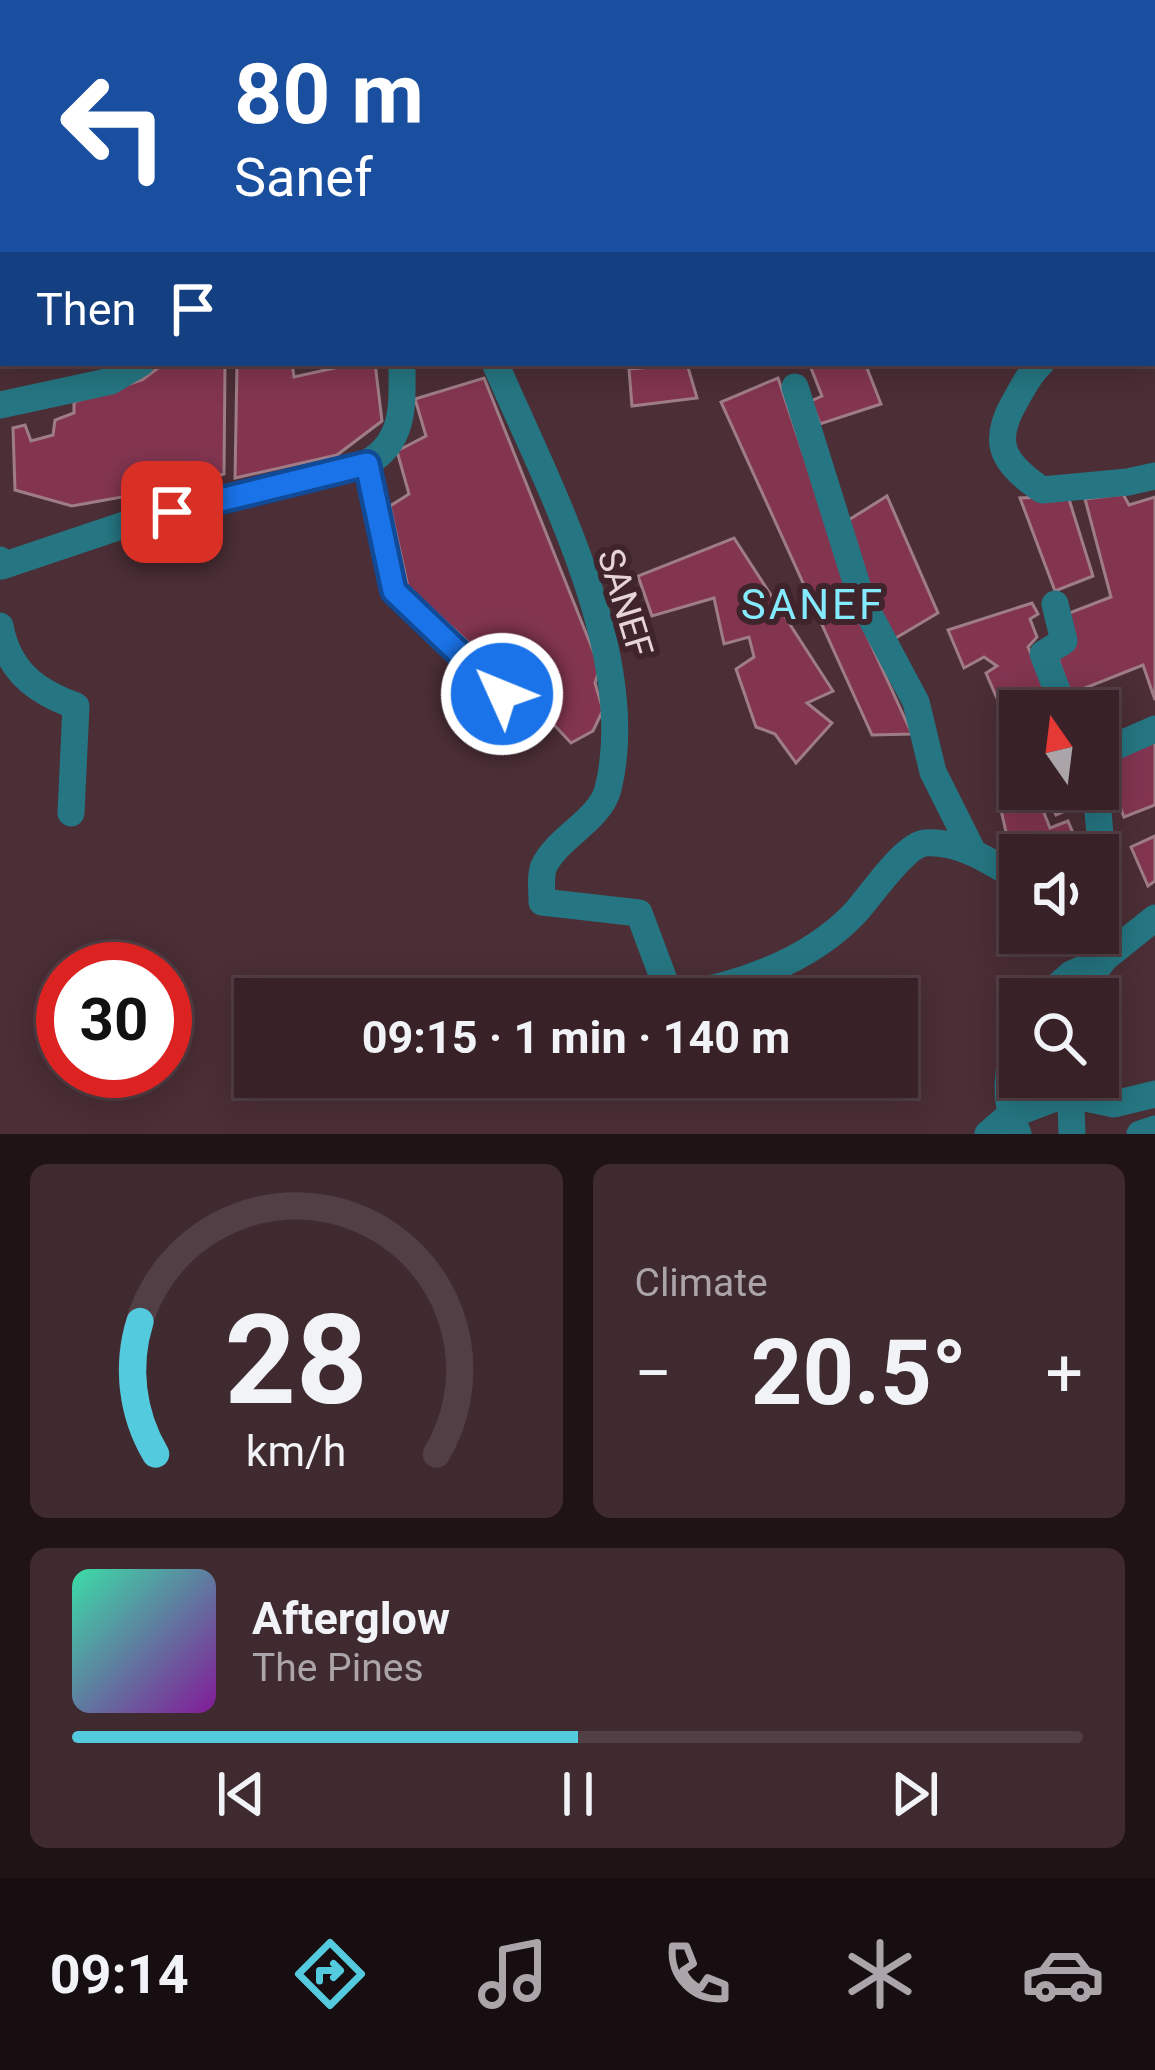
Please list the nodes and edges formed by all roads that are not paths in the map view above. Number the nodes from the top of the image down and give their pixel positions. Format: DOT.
graph roads {
  1 [pos="136,366"];
  2 [pos="402,366"];
  3 [pos="496,366"];
  4 [pos="1039,366"];
  5 [pos="795,387"];
  6 [pos="1,414"];
  7 [pos="367,464"];
  8 [pos="1155,476"];
  9 [pos="1,569"];
  10 [pos="1055,604"];
  11 [pos="0,626"];
  12 [pos="1057,690"];
  13 [pos="502,694"];
  14 [pos="1155,729"];
  15 [pos="1119,745"];
  16 [pos="71,813"];
  17 [pos="972,850"];
  18 [pos="999,866"];
  19 [pos="1155,918"];
  20 [pos="1119,939"];
  21 [pos="1097,954"];
  22 [pos="1067,978"];
  23 [pos="1155,1094"];
  24 [pos="1048,1098"];
  25 [pos="1067,1098"];
  26 [pos="1099,1098"];
  27 [pos="1014,1125"];
  28 [pos="1155,1129"];
  29 [pos="988,1134"];
  30 [pos="1072,1134"];
  31 [pos="1140,1134"];
  1 -- 6 [label="street"];
  2 -- 7 [label="street"];
  3 -- 17 [label="street, SANEF"];
  4 -- 8 [label="street"];
  5 -- 17 [label="street"];
  7 -- 9 [label="street"];
  7 -- 13 [label="street"];
  10 -- 12 [label="street"];
  11 -- 16 [label="street"];
  14 -- 15 [label="street"];
  17 -- 18 [label="street, SANEF"];
  19 -- 20 [label="street"];
  21 -- 22 [label="street"];
  23 -- 26 [label="street"];
  24 -- 27 [label="street"];
  25 -- 30 [label="street"];
  27 -- 29 [label="street"];
  28 -- 31 [label="street"];
}
